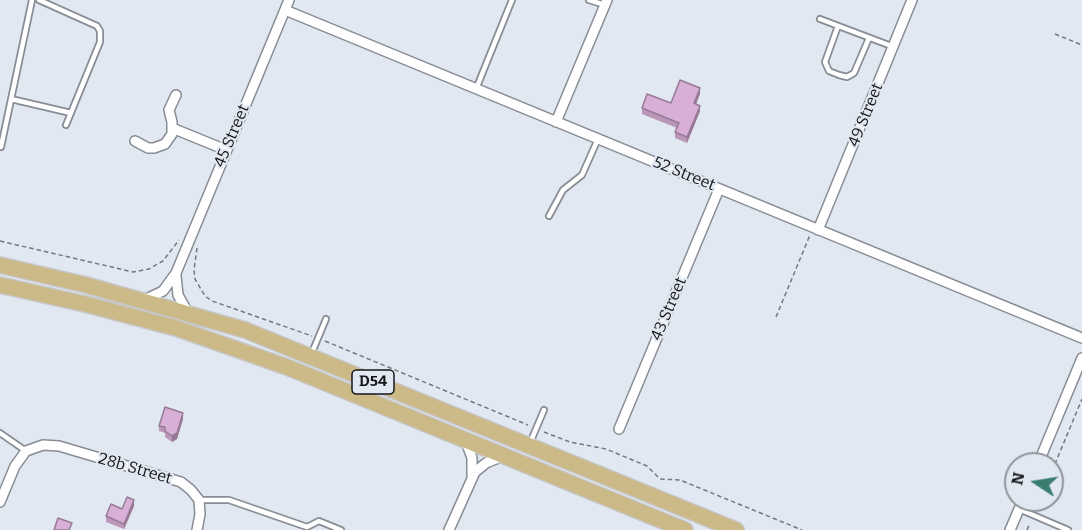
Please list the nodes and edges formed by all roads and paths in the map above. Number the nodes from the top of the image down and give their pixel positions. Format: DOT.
graph roads {
  1 [pos="33,0"];
  2 [pos="39,0"];
  3 [pos="289,0"];
  4 [pos="512,0"];
  5 [pos="589,0"];
  6 [pos="912,0"];
  7 [pos="606,3"];
  8 [pos="285,10"];
  9 [pos="820,19"];
  10 [pos="838,26"];
  11 [pos="1055,34"];
  12 [pos="869,38"];
  13 [pos="1082,45"];
  14 [pos="894,47"];
  15 [pos="476,89"];
  16 [pos="176,95"];
  17 [pos="11,99"];
  18 [pos="71,113"];
  19 [pos="556,122"];
  20 [pos="66,125"];
  21 [pos="172,128"];
  22 [pos="598,139"];
  23 [pos="135,141"];
  24 [pos="1,147"];
  25 [pos="226,150"];
  26 [pos="719,189"];
  27 [pos="549,216"];
  28 [pos="816,229"];
  29 [pos="0,241"];
  30 [pos="190,241"];
  31 [pos="0,266"];
  32 [pos="176,273"];
  33 [pos="0,285"];
  34 [pos="142,300"];
  35 [pos="189,314"];
  36 [pos="776,317"];
  37 [pos="326,319"];
  38 [pos="176,328"];
  39 [pos="245,330"];
  40 [pos="318,338"];
  41 [pos="1082,338"];
  42 [pos="258,356"];
  43 [pos="311,356"];
  44 [pos="1082,358"];
  45 [pos="332,365"];
  46 [pos="1082,399"];
  47 [pos="544,410"];
  48 [pos="536,428"];
  49 [pos="619,429"];
  50 [pos="0,433"];
  51 [pos="465,439"];
  52 [pos="529,445"];
  53 [pos="26,451"];
  54 [pos="1043,452"];
  55 [pos="1060,452"];
  56 [pos="504,455"];
  57 [pos="472,478"];
  58 [pos="199,500"];
  59 [pos="0,502"];
  60 [pos="1018,512"];
  61 [pos="1034,512"];
  62 [pos="197,530"];
  63 [pos="341,530"];
  64 [pos="449,530"];
  65 [pos="685,530"];
  66 [pos="736,530"];
  67 [pos="802,530"];
  68 [pos="1010,530"];
  69 [pos="1068,530"];
  1 -- 17 [label="lane"];
  2 -- 18 [label="lane"];
  3 -- 8 [label="street, 45 Street"];
  4 -- 15 [label="lane"];
  5 -- 7 [label="lane"];
  6 -- 14 [label="street, 49 Street"];
  7 -- 19 [label="street"];
  8 -- 15 [label="street, 52 Street"];
  8 -- 25 [label="street, 45 Street"];
  9 -- 10 [label="lane"];
  10 -- 12 [label="lane"];
  10 -- 12 [label="lane"];
  11 -- 13 [label="path"];
  12 -- 14 [label="lane"];
  14 -- 28 [label="street, 49 Street"];
  15 -- 19 [label="street, 52 Street"];
  16 -- 21 [label="street"];
  17 -- 18 [label="lane"];
  17 -- 24 [label="lane"];
  18 -- 20 [label="lane"];
  19 -- 22 [label="street, 52 Street"];
  21 -- 23 [label="street"];
  21 -- 25 [label="street"];
  22 -- 26 [label="street, 52 Street"];
  22 -- 27 [label="lane"];
  25 -- 30 [label="street, 45 Street"];
  26 -- 28 [label="street, 52 Street"];
  26 -- 49 [label="street, 43 Street"];
  28 -- 36 [label="path"];
  28 -- 41 [label="street, 52 Street"];
  29 -- 30 [label="path"];
  30 -- 32 [label="street, 45 Street"];
  30 -- 40 [label="path"];
  31 -- 34 [label="main road, D54"];
  32 -- 34 [label="street, 45 Street"];
  32 -- 35 [label="street"];
  33 -- 38 [label="main road, D54"];
  34 -- 35 [label="main road, D54"];
  35 -- 39 [label="main road, D54"];
  37 -- 40 [label="lane"];
  38 -- 39 [label="main road"];
  38 -- 42 [label="main road, D54"];
  39 -- 43 [label="main road, D54"];
  40 -- 43 [label="lane"];
  40 -- 48 [label="path"];
  42 -- 45 [label="main road"];
  42 -- 51 [label="main road, D54"];
  43 -- 45 [label="main road, D54"];
  44 -- 54 [label="street"];
  45 -- 52 [label="main road, D54"];
  46 -- 55 [label="path"];
  47 -- 48 [label="lane"];
  48 -- 52 [label="lane"];
  48 -- 67 [label="path"];
  50 -- 53 [label="lane"];
  51 -- 56 [label="main road, D54"];
  51 -- 57 [label="street"];
  52 -- 66 [label="main road, D54"];
  53 -- 58 [label="street, 28b Street"];
  53 -- 59 [label="street"];
  56 -- 57 [label="street"];
  56 -- 65 [label="main road, D54"];
  57 -- 64 [label="street"];
  58 -- 62 [label="street"];
  58 -- 63 [label="lane"];
  60 -- 68 [label="street"];
  61 -- 69 [label="lane"];
}
